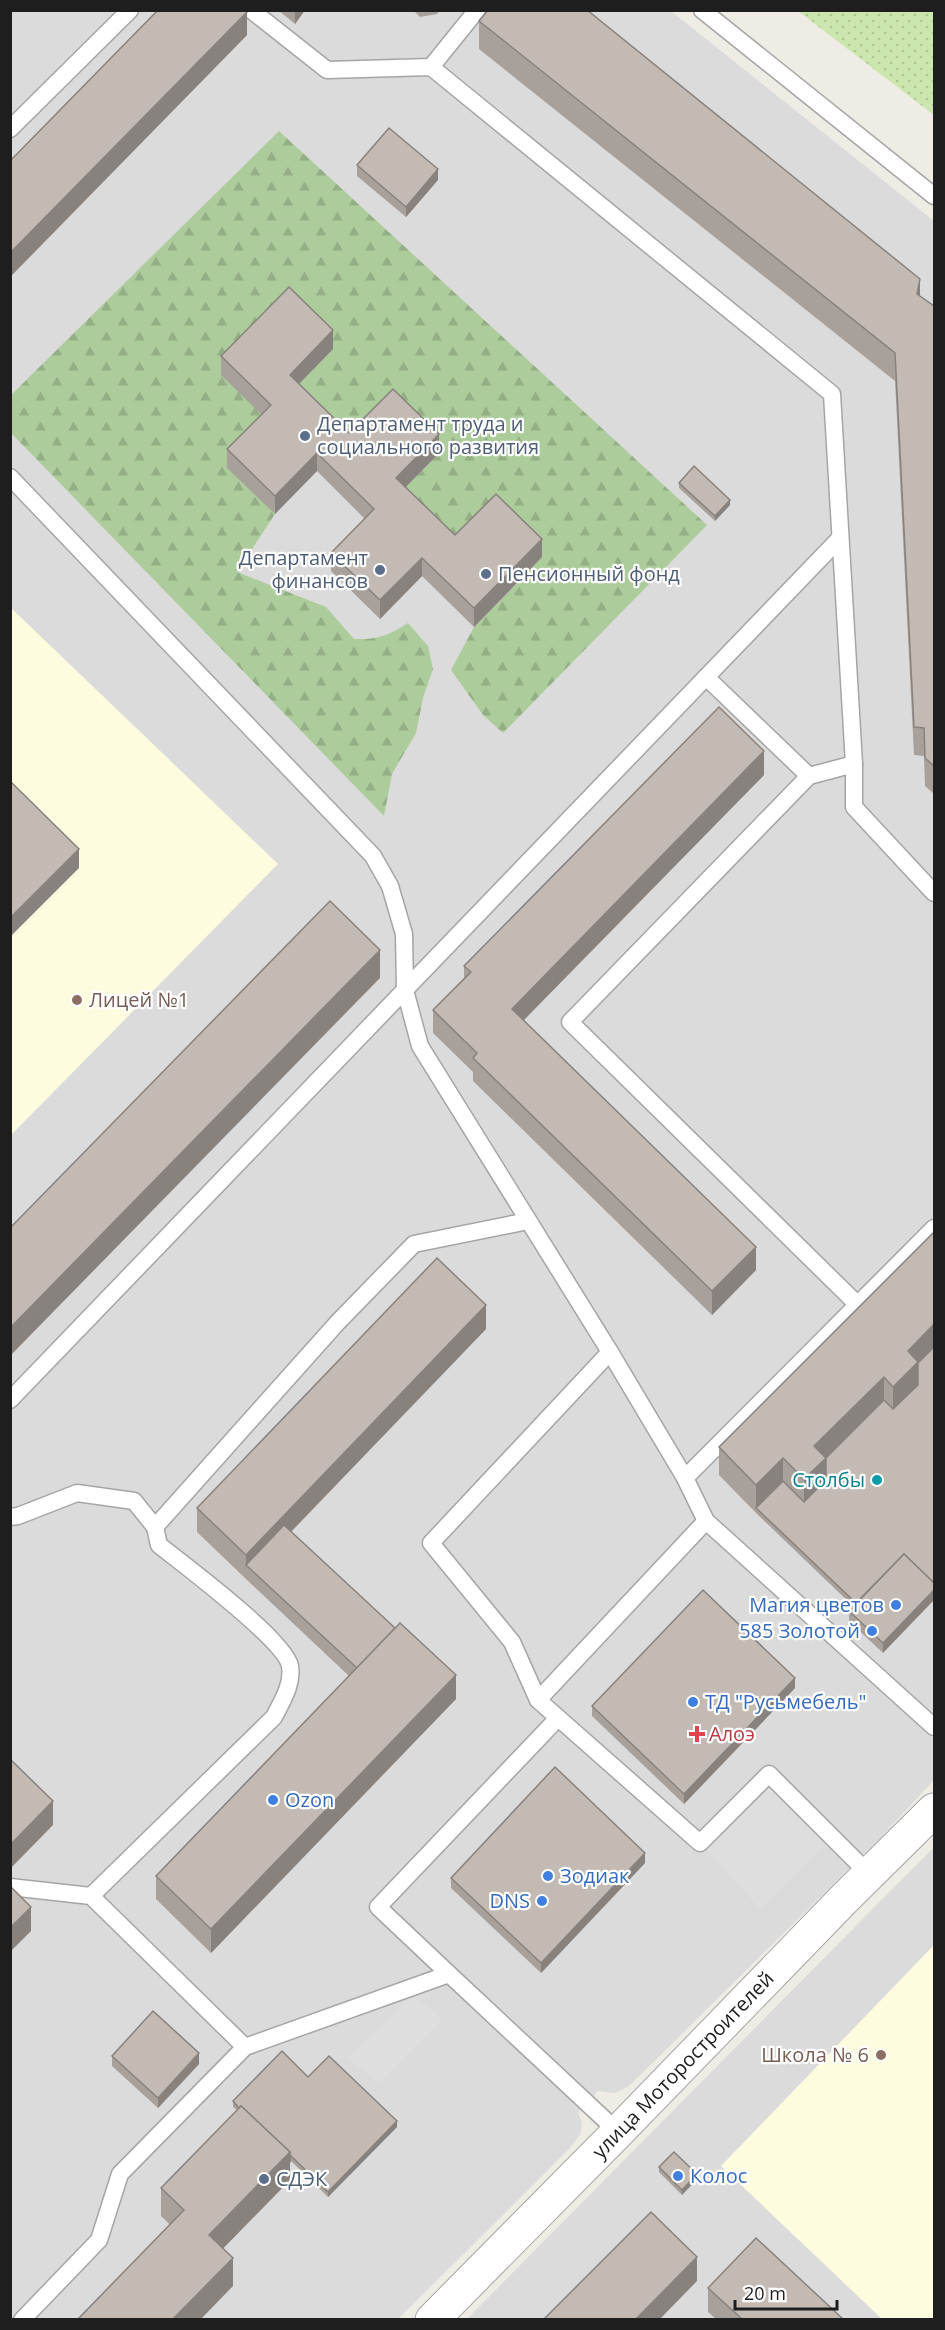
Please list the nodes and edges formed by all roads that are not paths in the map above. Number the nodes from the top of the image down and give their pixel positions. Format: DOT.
graph roads {
  1 [pos="130,10"];
  2 [pos="251,10"];
  3 [pos="477,10"];
  4 [pos="702,10"];
  5 [pos="431,68"];
  6 [pos="10,129"];
  7 [pos="934,196"];
  8 [pos="10,477"];
  9 [pos="840,538"];
  10 [pos="706,677"];
  11 [pos="854,764"];
  12 [pos="809,776"];
  13 [pos="934,893"];
  14 [pos="405,990"];
  15 [pos="528,1221"];
  16 [pos="934,1228"];
  17 [pos="858,1305"];
  18 [pos="610,1352"];
  19 [pos="10,1400"];
  20 [pos="685,1478"];
  21 [pos="10,1517"];
  22 [pos="706,1521"];
  23 [pos="155,1527"];
  24 [pos="538,1700"];
  25 [pos="558,1718"];
  26 [pos="934,1727"];
  27 [pos="934,1810"];
  28 [pos="870,1875"];
  29 [pos="10,1887"];
  30 [pos="91,1896"];
  31 [pos="449,1974"];
  32 [pos="245,2047"];
  33 [pos="618,2132"];
  34 [pos="22,2319"];
  35 [pos="432,2319"];
  1 -- 6 [label="lane"];
  2 -- 5 [label="lane"];
  3 -- 5 [label="lane"];
  4 -- 7 [label="lane"];
  5 -- 9 [label="lane"];
  8 -- 14 [label="lane"];
  9 -- 10 [label="lane"];
  9 -- 11 [label="lane"];
  10 -- 12 [label="lane"];
  10 -- 14 [label="lane"];
  11 -- 12 [label="lane"];
  11 -- 13 [label="lane"];
  12 -- 17 [label="lane"];
  14 -- 15 [label="lane"];
  14 -- 19 [label="lane"];
  15 -- 18 [label="lane"];
  15 -- 23 [label="lane"];
  16 -- 17 [label="lane"];
  17 -- 20 [label="lane"];
  18 -- 20 [label="lane"];
  18 -- 24 [label="lane"];
  20 -- 22 [label="lane"];
  21 -- 23 [label="lane"];
  22 -- 24 [label="lane"];
  22 -- 26 [label="lane"];
  23 -- 30 [label="lane"];
  24 -- 25 [label="lane"];
  25 -- 28 [label="lane"];
  25 -- 31 [label="lane"];
  27 -- 28 [label="street, улица Моторостроителей"];
  28 -- 33 [label="street, улица Моторостроителей"];
  29 -- 30 [label="lane"];
  30 -- 32 [label="lane"];
  31 -- 32 [label="lane"];
  31 -- 33 [label="lane"];
  32 -- 34 [label="lane"];
  33 -- 35 [label="street, улица Моторостроителей"];
}
